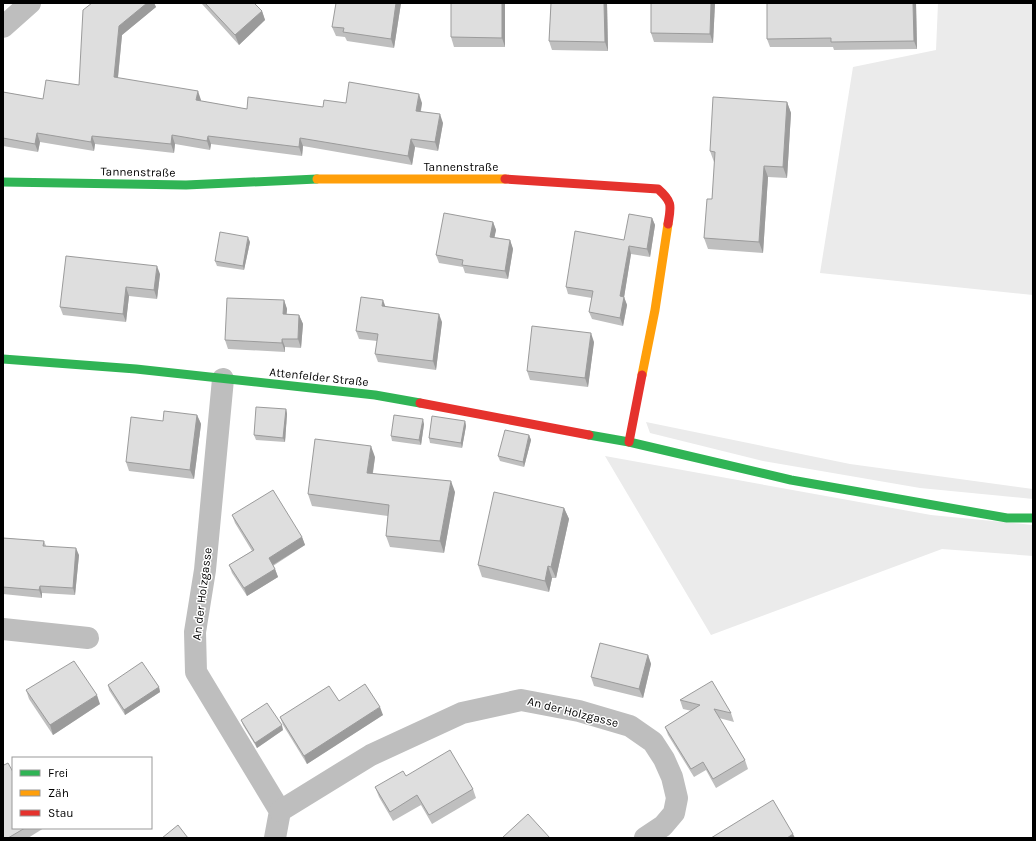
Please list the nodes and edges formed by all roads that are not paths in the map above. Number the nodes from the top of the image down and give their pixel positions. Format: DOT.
graph roads {
  1 [pos="30,3"];
  2 [pos="3,27"];
  3 [pos="3,182"];
  4 [pos="3,360"];
  5 [pos="223,379"];
  6 [pos="629,442"];
  7 [pos="1033,518"];
  8 [pos="3,629"];
  9 [pos="88,638"];
  10 [pos="280,812"];
  11 [pos="275,838"];
  12 [pos="645,838"];
  1 -- 2 [label="street"];
  3 -- 6 [label="street, Tannenstraße"];
  4 -- 5 [label="street, Attenfelder Straße"];
  5 -- 6 [label="street, Attenfelder Straße"];
  5 -- 10 [label="street, An der Holzgasse"];
  6 -- 7 [label="street, Attenfelder Straße"];
  8 -- 9 [label="street"];
  10 -- 11 [label="street"];
  10 -- 12 [label="street, An der Holzgasse"];
}
